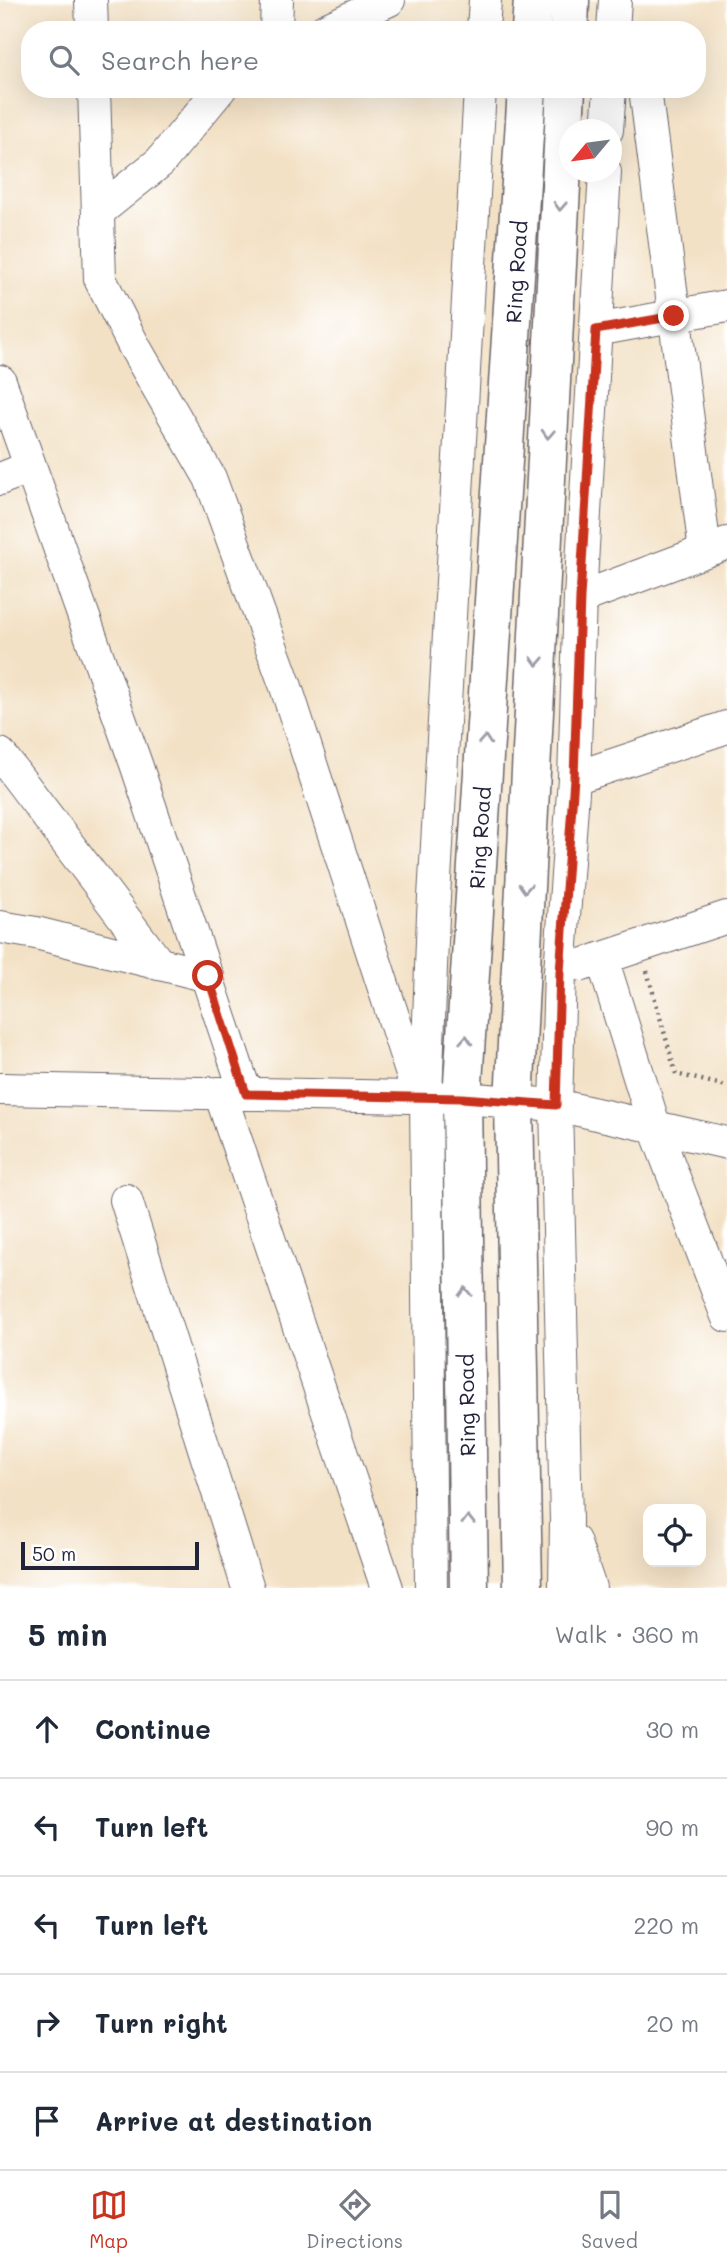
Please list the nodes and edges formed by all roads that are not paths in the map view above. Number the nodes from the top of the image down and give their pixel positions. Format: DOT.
graph roads {
  1 [pos="91,0"];
  2 [pos="277,0"];
  3 [pos="389,0"];
  4 [pos="485,0"];
  5 [pos="533,0"];
  6 [pos="570,0"];
  7 [pos="92,21"];
  8 [pos="276,21"];
  9 [pos="344,21"];
  10 [pos="484,21"];
  11 [pos="532,21"];
  12 [pos="569,21"];
  13 [pos="94,98"];
  14 [pos="213,98"];
  15 [pos="479,98"];
  16 [pos="526,98"];
  17 [pos="566,98"];
  18 [pos="609,98"];
  19 [pos="646,98"];
  20 [pos="608,119"];
  21 [pos="604,182"];
  22 [pos="97,212"];
  23 [pos="727,306"];
  24 [pos="674,316"];
  25 [pos="596,330"];
  26 [pos="0,381"];
  27 [pos="30,467"];
  28 [pos="0,479"];
  29 [pos="716,547"];
  30 [pos="580,598"];
  31 [pos="727,727"];
  32 [pos="0,754"];
  33 [pos="574,778"];
  34 [pos="727,918"];
  35 [pos="0,927"];
  36 [pos="602,958"];
  37 [pos="159,964"];
  38 [pos="560,972"];
  39 [pos="208,976"];
  40 [pos="0,1089"];
  41 [pos="233,1093"];
  42 [pos="436,1097"];
  43 [pos="514,1102"];
  44 [pos="556,1105"];
  45 [pos="655,1128"];
  46 [pos="727,1143"];
  47 [pos="126,1200"];
  48 [pos="727,1316"];
  49 [pos="566,1520"];
  50 [pos="248,1588"];
  51 [pos="387,1588"];
  52 [pos="431,1588"];
  53 [pos="469,1588"];
  54 [pos="523,1588"];
  55 [pos="565,1588"];
  56 [pos="590,1588"];
  1 -- 7 [label="street"];
  2 -- 8 [label="street"];
  3 -- 9 [label="street"];
  4 -- 10 [label="street"];
  5 -- 11 [label="highway"];
  6 -- 12 [label="highway"];
  13 -- 22 [label="street"];
  14 -- 22 [label="street"];
  15 -- 42 [label="street"];
  42 -- 16 [label="highway, Ring Road, one-way"];
  17 -- 43 [label="highway, Ring Road, one-way"];
  18 -- 20 [label="street"];
  19 -- 24 [label="street"];
  21 -- 25 [label="street"];
  22 -- 42 [label="street"];
  23 -- 24 [label="street"];
  24 -- 25 [label="street"];
  24 -- 29 [label="street"];
  25 -- 30 [label="street"];
  26 -- 27 [label="street"];
  27 -- 28 [label="street"];
  27 -- 39 [label="street"];
  29 -- 30 [label="street"];
  30 -- 33 [label="street"];
  31 -- 33 [label="street"];
  32 -- 37 [label="street"];
  33 -- 38 [label="street"];
  34 -- 36 [label="street"];
  35 -- 37 [label="street"];
  36 -- 38 [label="street"];
  36 -- 45 [label="street"];
  37 -- 39 [label="street"];
  38 -- 44 [label="street"];
  39 -- 41 [label="street"];
  40 -- 41 [label="street"];
  41 -- 42 [label="street"];
  41 -- 51 [label="street"];
  42 -- 43 [label="street"];
  42 -- 52 [label="street"];
  53 -- 42 [label="highway, Ring Road, one-way"];
  43 -- 44 [label="street"];
  43 -- 54 [label="highway, Ring Road"];
  44 -- 45 [label="street"];
  44 -- 49 [label="street"];
  45 -- 46 [label="street"];
  45 -- 48 [label="street"];
  47 -- 50 [label="street"];
  49 -- 55 [label="street"];
  49 -- 56 [label="street"];
}
